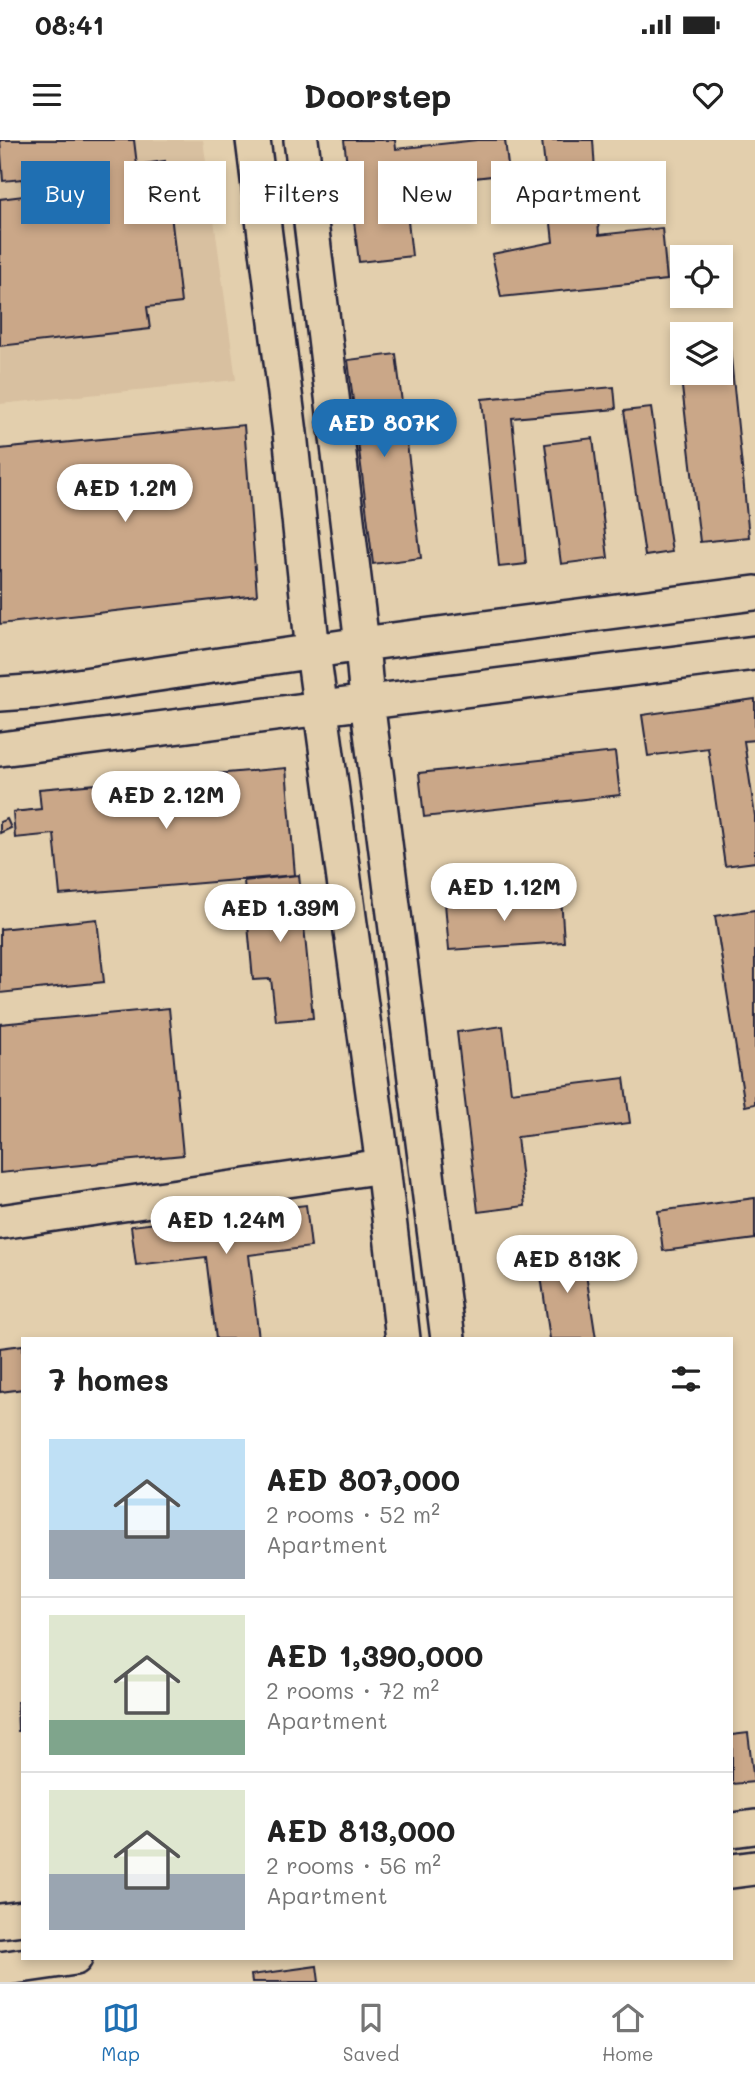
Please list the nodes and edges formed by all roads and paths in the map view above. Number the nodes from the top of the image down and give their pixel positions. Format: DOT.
graph roads {
  1 [pos="253,140"];
  2 [pos="301,140"];
  3 [pos="755,593"];
  4 [pos="362,644"];
  5 [pos="313,652"];
  6 [pos="755,653"];
  7 [pos="0,694"];
  8 [pos="367,701"];
  9 [pos="321,708"];
  10 [pos="0,749"];
  11 [pos="383,1167"];
  12 [pos="0,1222"];
  13 [pos="403,1337"];
  14 [pos="448,1337"];
  15 [pos="755,1827"];
  16 [pos="733,1830"];
  17 [pos="755,1868"];
  18 [pos="733,1871"];
  19 [pos="21,1918"];
  20 [pos="0,1921"];
  21 [pos="61,1960"];
  22 [pos="0,1969"];
  1 -- 5 [label="street"];
  2 -- 4 [label="street"];
  3 -- 4 [label="street"];
  4 -- 5 [label="street"];
  4 -- 8 [label="street"];
  5 -- 7 [label="street"];
  5 -- 9 [label="street"];
  6 -- 8 [label="street"];
  8 -- 9 [label="street"];
  8 -- 14 [label="street"];
  9 -- 10 [label="street"];
  9 -- 11 [label="street"];
  11 -- 12 [label="street"];
  11 -- 13 [label="street"];
  15 -- 16 [label="street"];
  17 -- 18 [label="street"];
  19 -- 20 [label="street"];
  21 -- 22 [label="street"];
}
